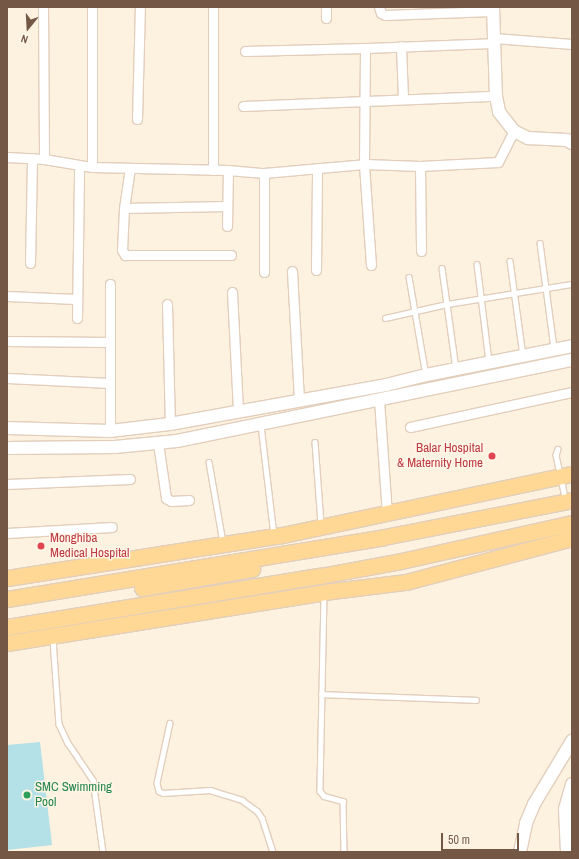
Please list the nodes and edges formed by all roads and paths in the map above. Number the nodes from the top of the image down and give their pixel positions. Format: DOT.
graph roads {
  1 [pos="43,7"];
  2 [pos="92,7"];
  3 [pos="140,7"];
  4 [pos="213,7"];
  5 [pos="326,7"];
  6 [pos="379,7"];
  7 [pos="493,9"];
  8 [pos="430,10"];
  9 [pos="326,18"];
  10 [pos="494,40"];
  11 [pos="572,44"];
  12 [pos="401,46"];
  13 [pos="365,48"];
  14 [pos="245,51"];
  15 [pos="496,96"];
  16 [pos="403,99"];
  17 [pos="365,100"];
  18 [pos="243,106"];
  19 [pos="136,119"];
  20 [pos="514,131"];
  21 [pos="572,143"];
  22 [pos="7,157"];
  23 [pos="32,158"];
  24 [pos="44,159"];
  25 [pos="364,164"];
  26 [pos="79,166"];
  27 [pos="420,166"];
  28 [pos="92,167"];
  29 [pos="130,168"];
  30 [pos="317,168"];
  31 [pos="213,170"];
  32 [pos="228,170"];
  33 [pos="264,173"];
  34 [pos="227,206"];
  35 [pos="124,208"];
  36 [pos="227,226"];
  37 [pos="540,243"];
  38 [pos="421,251"];
  39 [pos="231,255"];
  40 [pos="510,261"];
  41 [pos="30,263"];
  42 [pos="477,264"];
  43 [pos="371,265"];
  44 [pos="442,268"];
  45 [pos="316,270"];
  46 [pos="292,271"];
  47 [pos="264,272"];
  48 [pos="409,277"];
  49 [pos="110,284"];
  50 [pos="572,284"];
  51 [pos="547,288"];
  52 [pos="232,292"];
  53 [pos="514,293"];
  54 [pos="7,296"];
  55 [pos="76,299"];
  56 [pos="481,300"];
  57 [pos="167,304"];
  58 [pos="447,304"];
  59 [pos="415,313"];
  60 [pos="77,318"];
  61 [pos="385,318"];
  62 [pos="7,341"];
  63 [pos="110,342"];
  64 [pos="572,346"];
  65 [pos="554,350"];
  66 [pos="523,356"];
  67 [pos="572,360"];
  68 [pos="490,362"];
  69 [pos="456,370"];
  70 [pos="426,375"];
  71 [pos="7,378"];
  72 [pos="110,383"];
  73 [pos="572,392"];
  74 [pos="379,400"];
  75 [pos="299,401"];
  76 [pos="238,412"];
  77 [pos="170,424"];
  78 [pos="261,424"];
  79 [pos="410,427"];
  80 [pos="7,428"];
  81 [pos="110,430"];
  82 [pos="315,442"];
  83 [pos="158,443"];
  84 [pos="7,448"];
  85 [pos="558,448"];
  86 [pos="209,462"];
  87 [pos="566,476"];
  88 [pos="130,479"];
  89 [pos="7,484"];
  90 [pos="569,495"];
  91 [pos="189,500"];
  92 [pos="572,511"];
  93 [pos="387,514"];
  94 [pos="572,523"];
  95 [pos="112,527"];
  96 [pos="321,527"];
  97 [pos="7,533"];
  98 [pos="275,536"];
  99 [pos="572,538"];
  100 [pos="224,544"];
  101 [pos="7,578"];
  102 [pos="7,590"];
  103 [pos="324,592"];
  104 [pos="7,599"];
  105 [pos="7,609"];
  106 [pos="7,626"];
  107 [pos="53,636"];
  108 [pos="7,643"];
  109 [pos="321,694"];
  110 [pos="476,700"];
  111 [pos="170,723"];
  112 [pos="572,741"];
  113 [pos="572,756"];
  114 [pos="572,784"];
  115 [pos="103,852"];
  116 [pos="273,852"];
  117 [pos="344,852"];
  118 [pos="520,852"];
  119 [pos="528,852"];
  120 [pos="568,852"];
  1 -- 24 [label="street"];
  2 -- 28 [label="street"];
  3 -- 19 [label="street"];
  4 -- 31 [label="street"];
  5 -- 9 [label="street"];
  6 -- 8 [label="street"];
  7 -- 8 [label="street"];
  7 -- 10 [label="street"];
  10 -- 11 [label="street"];
  10 -- 12 [label="street"];
  10 -- 15 [label="street"];
  12 -- 13 [label="street"];
  12 -- 16 [label="street"];
  13 -- 14 [label="street"];
  13 -- 17 [label="street"];
  15 -- 16 [label="street"];
  15 -- 20 [label="street"];
  16 -- 17 [label="street"];
  17 -- 18 [label="street"];
  17 -- 25 [label="street"];
  20 -- 21 [label="street"];
  20 -- 27 [label="street"];
  22 -- 23 [label="street"];
  23 -- 24 [label="street"];
  23 -- 41 [label="street"];
  24 -- 26 [label="street"];
  25 -- 27 [label="street"];
  25 -- 30 [label="street"];
  25 -- 43 [label="street"];
  26 -- 28 [label="street"];
  26 -- 55 [label="street"];
  27 -- 38 [label="street"];
  28 -- 29 [label="street"];
  29 -- 31 [label="street"];
  29 -- 35 [label="street"];
  30 -- 33 [label="street"];
  30 -- 45 [label="street"];
  31 -- 32 [label="street"];
  32 -- 33 [label="street"];
  32 -- 34 [label="street"];
  33 -- 47 [label="street"];
  34 -- 35 [label="street"];
  34 -- 36 [label="street"];
  35 -- 39 [label="street"];
  37 -- 51 [label="lane"];
  40 -- 53 [label="lane"];
  42 -- 56 [label="lane"];
  44 -- 58 [label="lane"];
  46 -- 75 [label="street"];
  48 -- 59 [label="lane"];
  49 -- 63 [label="street"];
  50 -- 51 [label="lane"];
  51 -- 53 [label="lane"];
  51 -- 65 [label="lane"];
  52 -- 76 [label="street"];
  53 -- 56 [label="lane"];
  53 -- 66 [label="lane"];
  54 -- 55 [label="street"];
  55 -- 60 [label="street"];
  56 -- 58 [label="lane"];
  56 -- 68 [label="lane"];
  57 -- 77 [label="street"];
  58 -- 59 [label="lane"];
  58 -- 69 [label="lane"];
  59 -- 61 [label="lane"];
  59 -- 70 [label="lane"];
  62 -- 63 [label="street"];
  63 -- 72 [label="street"];
  64 -- 65 [label="street"];
  65 -- 66 [label="street"];
  66 -- 68 [label="street"];
  67 -- 74 [label="street"];
  68 -- 69 [label="street"];
  69 -- 70 [label="street"];
  70 -- 75 [label="street"];
  71 -- 72 [label="street"];
  72 -- 81 [label="street"];
  73 -- 79 [label="street"];
  74 -- 78 [label="street"];
  74 -- 93 [label="street"];
  75 -- 76 [label="street"];
  76 -- 77 [label="street"];
  77 -- 81 [label="street"];
  78 -- 83 [label="street"];
  78 -- 98 [label="lane"];
  80 -- 81 [label="street"];
  82 -- 96 [label="lane"];
  83 -- 84 [label="street"];
  83 -- 91 [label="street"];
  85 -- 87 [label="lane"];
  86 -- 100 [label="lane"];
  87 -- 90 [label="lane"];
  87 -- 93 [label="main road"];
  88 -- 89 [label="street"];
  90 -- 102 [label="main road"];
  90 -- 104 [label="main road"];
  92 -- 105 [label="main road"];
  93 -- 96 [label="main road"];
  94 -- 106 [label="main road"];
  95 -- 97 [label="street"];
  96 -- 98 [label="main road"];
  98 -- 100 [label="main road"];
  99 -- 103 [label="main road"];
  100 -- 101 [label="main road"];
  103 -- 107 [label="main road"];
  103 -- 109 [label="lane"];
  107 -- 108 [label="main road"];
  107 -- 115 [label="lane"];
  109 -- 110 [label="lane"];
  109 -- 117 [label="lane"];
  111 -- 116 [label="lane"];
  112 -- 118 [label="street"];
  113 -- 119 [label="street"];
  114 -- 120 [label="street"];
}
